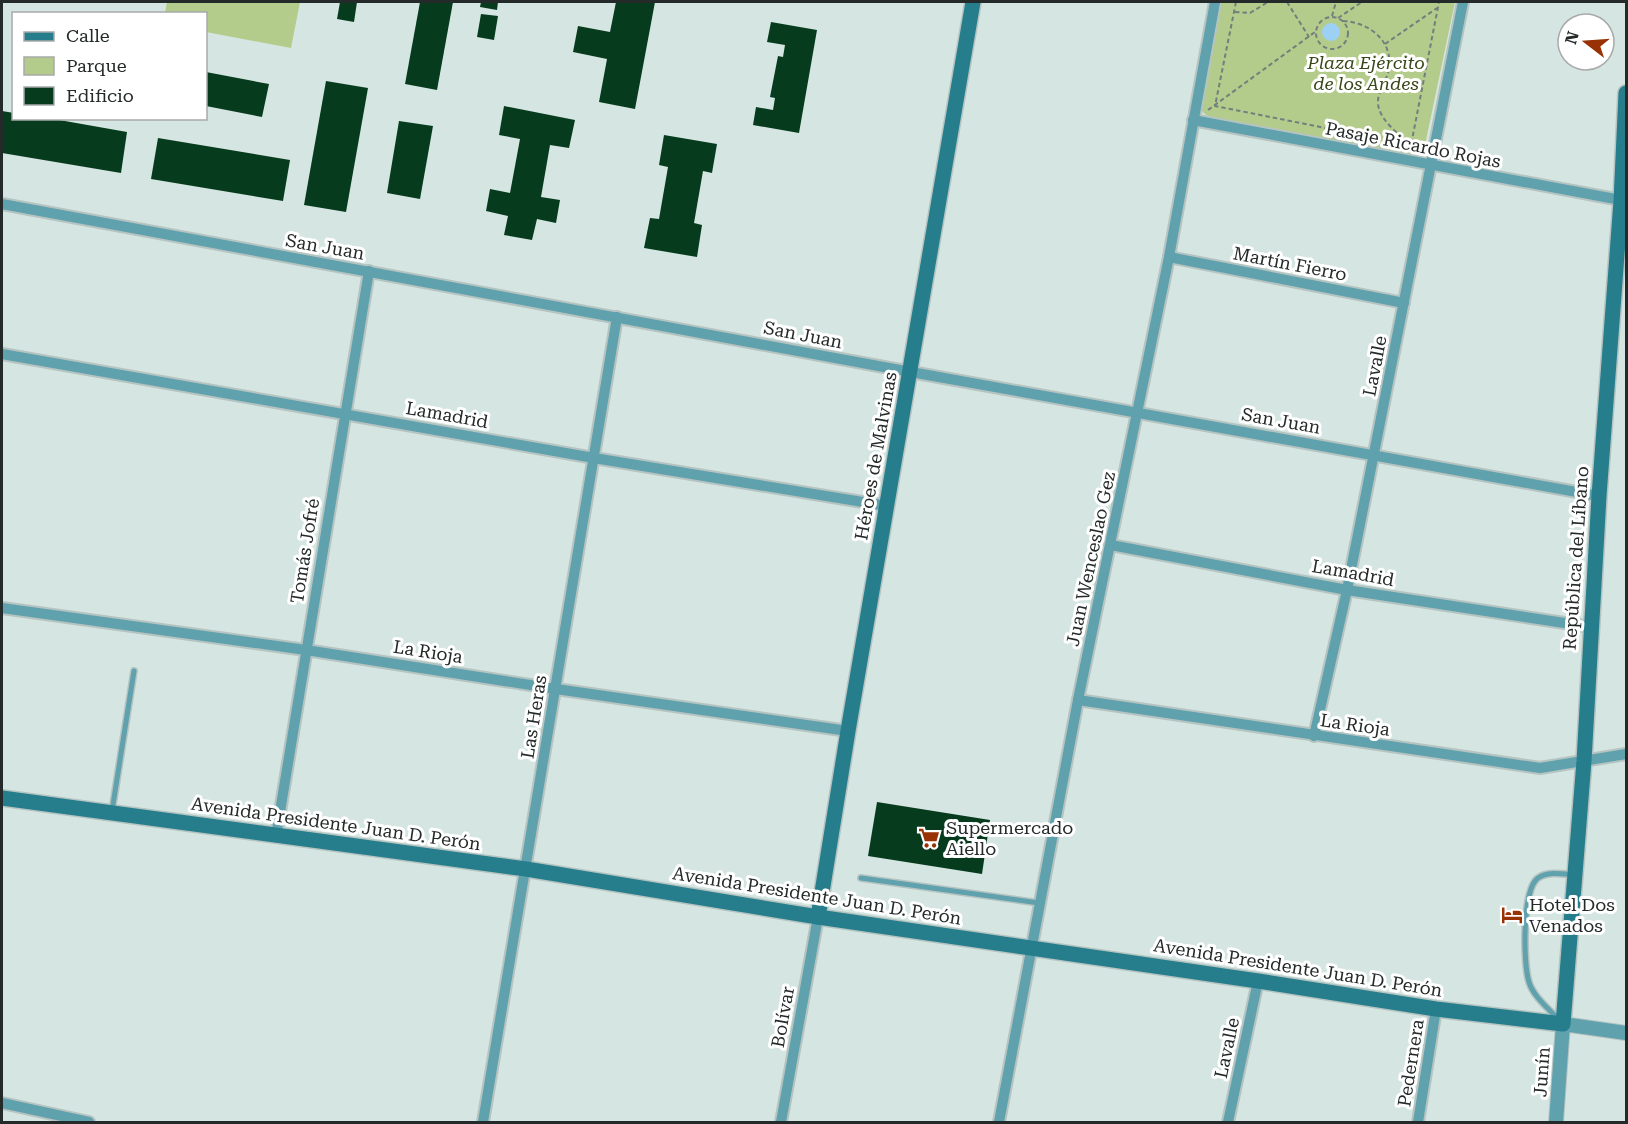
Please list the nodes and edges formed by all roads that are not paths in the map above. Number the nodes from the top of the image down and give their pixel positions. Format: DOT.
graph roads {
  1 [pos="973,2"];
  2 [pos="1215,2"];
  3 [pos="1463,2"];
  4 [pos="1626,93"];
  5 [pos="1193,120"];
  6 [pos="1431,165"];
  7 [pos="1624,201"];
  8 [pos="2,204"];
  9 [pos="1169,257"];
  10 [pos="369,271"];
  11 [pos="1404,303"];
  12 [pos="617,317"];
  13 [pos="2,354"];
  14 [pos="911,372"];
  15 [pos="1138,412"];
  16 [pos="345,414"];
  17 [pos="1374,455"];
  18 [pos="594,458"];
  19 [pos="1599,496"];
  20 [pos="886,506"];
  21 [pos="1111,545"];
  22 [pos="1347,590"];
  23 [pos="2,608"];
  24 [pos="1591,627"];
  25 [pos="306,650"];
  26 [pos="134,671"];
  27 [pos="556,689"];
  28 [pos="1078,700"];
  29 [pos="848,731"];
  30 [pos="1314,736"];
  31 [pos="1626,754"];
  32 [pos="1584,761"];
  33 [pos="2,798"];
  34 [pos="111,813"];
  35 [pos="276,836"];
  36 [pos="526,869"];
  37 [pos="1575,875"];
  38 [pos="861,878"];
  39 [pos="1039,903"];
  40 [pos="818,917"];
  41 [pos="1031,948"];
  42 [pos="1258,981"];
  43 [pos="1436,1010"];
  44 [pos="1563,1024"];
  45 [pos="1626,1033"];
  46 [pos="2,1103"];
  47 [pos="55,1119"];
  48 [pos="89,1122"];
  49 [pos="483,1122"];
  50 [pos="781,1122"];
  51 [pos="999,1122"];
  52 [pos="1228,1122"];
  53 [pos="1418,1122"];
  54 [pos="1556,1122"];
  1 -- 14 [label="main road, Héroes de Malvinas"];
  2 -- 5 [label="street, Juan Wenceslao Gez"];
  3 -- 6 [label="street, Lavalle"];
  4 -- 7 [label="main road, República del Líbano"];
  5 -- 6 [label="street, Pasaje Ricardo Rojas"];
  5 -- 9 [label="street, Juan Wenceslao Gez"];
  6 -- 7 [label="street, Pasaje Ricardo Rojas"];
  6 -- 11 [label="street, Lavalle"];
  7 -- 19 [label="main road, República del Líbano"];
  8 -- 10 [label="street, San Juan"];
  9 -- 11 [label="street, Martín Fierro"];
  9 -- 15 [label="street, Juan Wenceslao Gez"];
  10 -- 12 [label="street, San Juan"];
  10 -- 16 [label="street, Tomás Jofré"];
  11 -- 17 [label="street, Lavalle"];
  12 -- 14 [label="street, San Juan"];
  12 -- 18 [label="street, Las Heras"];
  13 -- 16 [label="street, Lamadrid"];
  14 -- 15 [label="street, San Juan"];
  14 -- 20 [label="main road, Héroes de Malvinas"];
  15 -- 17 [label="street, San Juan"];
  15 -- 21 [label="street, Juan Wenceslao Gez"];
  16 -- 18 [label="street, Lamadrid"];
  16 -- 25 [label="street, Tomás Jofré"];
  17 -- 19 [label="street, San Juan"];
  17 -- 22 [label="street, Lavalle"];
  18 -- 20 [label="street, Lamadrid"];
  18 -- 27 [label="street, Las Heras"];
  19 -- 24 [label="main road, República del Líbano"];
  20 -- 29 [label="main road, Héroes de Malvinas"];
  21 -- 22 [label="street, Lamadrid"];
  21 -- 28 [label="street, Juan Wenceslao Gez"];
  22 -- 24 [label="street, Lamadrid"];
  22 -- 30 [label="street, Lavalle"];
  23 -- 25 [label="street, La Rioja"];
  24 -- 32 [label="main road, República del Líbano"];
  25 -- 27 [label="street, La Rioja"];
  25 -- 35 [label="street, Tomás Jofré"];
  26 -- 34 [label="lane"];
  27 -- 29 [label="street, La Rioja"];
  27 -- 36 [label="street, Las Heras"];
  28 -- 30 [label="street, La Rioja"];
  28 -- 39 [label="street, Juan Wenceslao Gez"];
  29 -- 40 [label="main road, Héroes de Malvinas"];
  30 -- 32 [label="street, La Rioja"];
  31 -- 32 [label="street, La Rioja"];
  32 -- 37 [label="main road, República del Líbano"];
  33 -- 34 [label="main road, Avenida Presidente Juan D. Perón"];
  34 -- 35 [label="main road, Avenida Presidente Juan D. Perón"];
  35 -- 36 [label="main road, Avenida Presidente Juan D. Perón"];
  36 -- 40 [label="main road, Avenida Presidente Juan D. Perón"];
  36 -- 49 [label="street, Las Heras"];
  37 -- 44 [label="main road, República del Líbano"];
  37 -- 44 [label="lane"];
  38 -- 39 [label="lane"];
  39 -- 41 [label="street, Juan Wenceslao Gez"];
  40 -- 41 [label="main road, Avenida Presidente Juan D. Perón"];
  40 -- 50 [label="street, Bolívar"];
  41 -- 42 [label="main road, Avenida Presidente Juan D. Perón"];
  41 -- 51 [label="street, Juan Wenceslao Gez"];
  42 -- 43 [label="main road, Avenida Presidente Juan D. Perón"];
  42 -- 52 [label="street, Lavalle"];
  43 -- 44 [label="main road, Avenida Presidente Juan D. Perón"];
  43 -- 53 [label="street, Pedernera"];
  44 -- 45 [label="street, Avenida Presidente Juan D. Perón"];
  44 -- 54 [label="street, Junín"];
  46 -- 47 [label="street"];
  47 -- 48 [label="street"];
}
